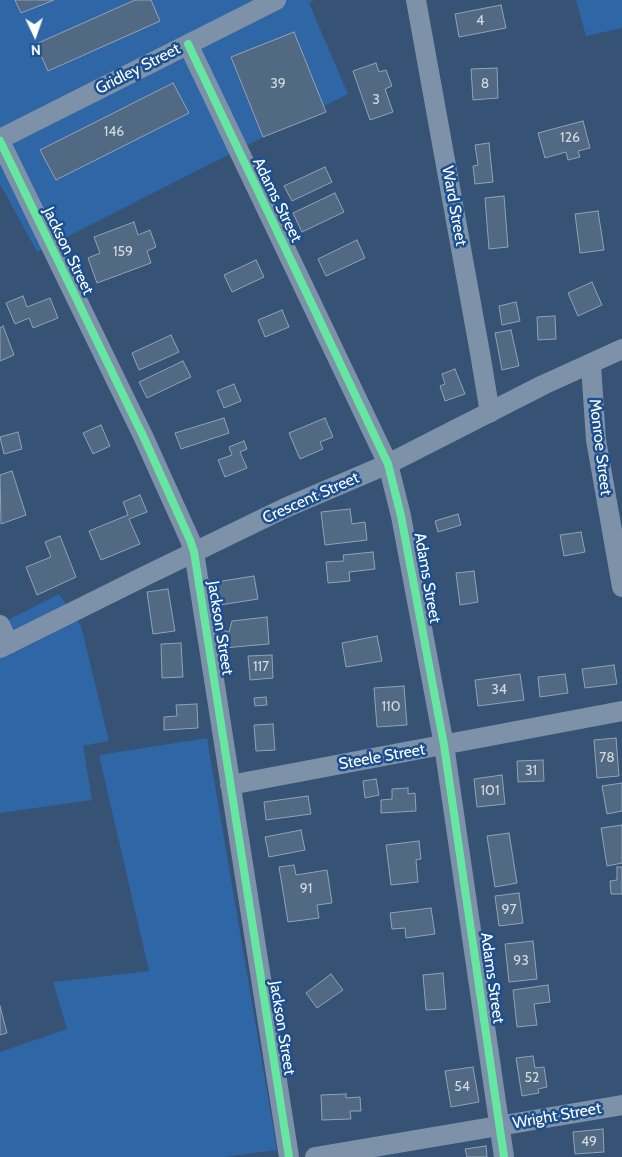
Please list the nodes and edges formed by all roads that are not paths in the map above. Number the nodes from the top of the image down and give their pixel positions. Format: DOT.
graph roads {
  1 [pos="276,0"];
  2 [pos="416,0"];
  3 [pos="188,44"];
  4 [pos="0,140"];
  5 [pos="622,349"];
  6 [pos="590,364"];
  7 [pos="490,413"];
  8 [pos="388,464"];
  9 [pos="194,552"];
  10 [pos="622,587"];
  11 [pos="0,625"];
  12 [pos="4,646"];
  13 [pos="622,712"];
  14 [pos="444,745"];
  15 [pos="230,785"];
  16 [pos="622,1105"];
  17 [pos="500,1127"];
  18 [pos="398,1150"];
  19 [pos="289,1157"];
  20 [pos="315,1157"];
  21 [pos="504,1157"];
  1 -- 3 [label="street, Gridley Street"];
  2 -- 7 [label="street, Ward Street"];
  3 -- 4 [label="street, Gridley Street"];
  3 -- 8 [label="street, Adams Street"];
  4 -- 9 [label="street, Jackson Street"];
  5 -- 6 [label="street, Crescent Street"];
  6 -- 7 [label="street, Crescent Street"];
  6 -- 10 [label="street, Monroe Street"];
  7 -- 8 [label="street, Crescent Street"];
  8 -- 9 [label="street, Crescent Street"];
  8 -- 14 [label="street, Adams Street"];
  9 -- 12 [label="street, Crescent Street"];
  9 -- 15 [label="street, Jackson Street"];
  11 -- 12 [label="street"];
  13 -- 14 [label="street, Steele Street"];
  14 -- 15 [label="street, Steele Street"];
  14 -- 17 [label="street, Adams Street"];
  15 -- 19 [label="street, Jackson Street"];
  16 -- 17 [label="street, Wright Street"];
  17 -- 18 [label="street, Wright Street"];
  17 -- 21 [label="street, Adams Street"];
  18 -- 20 [label="street, Wright Street"];
}
